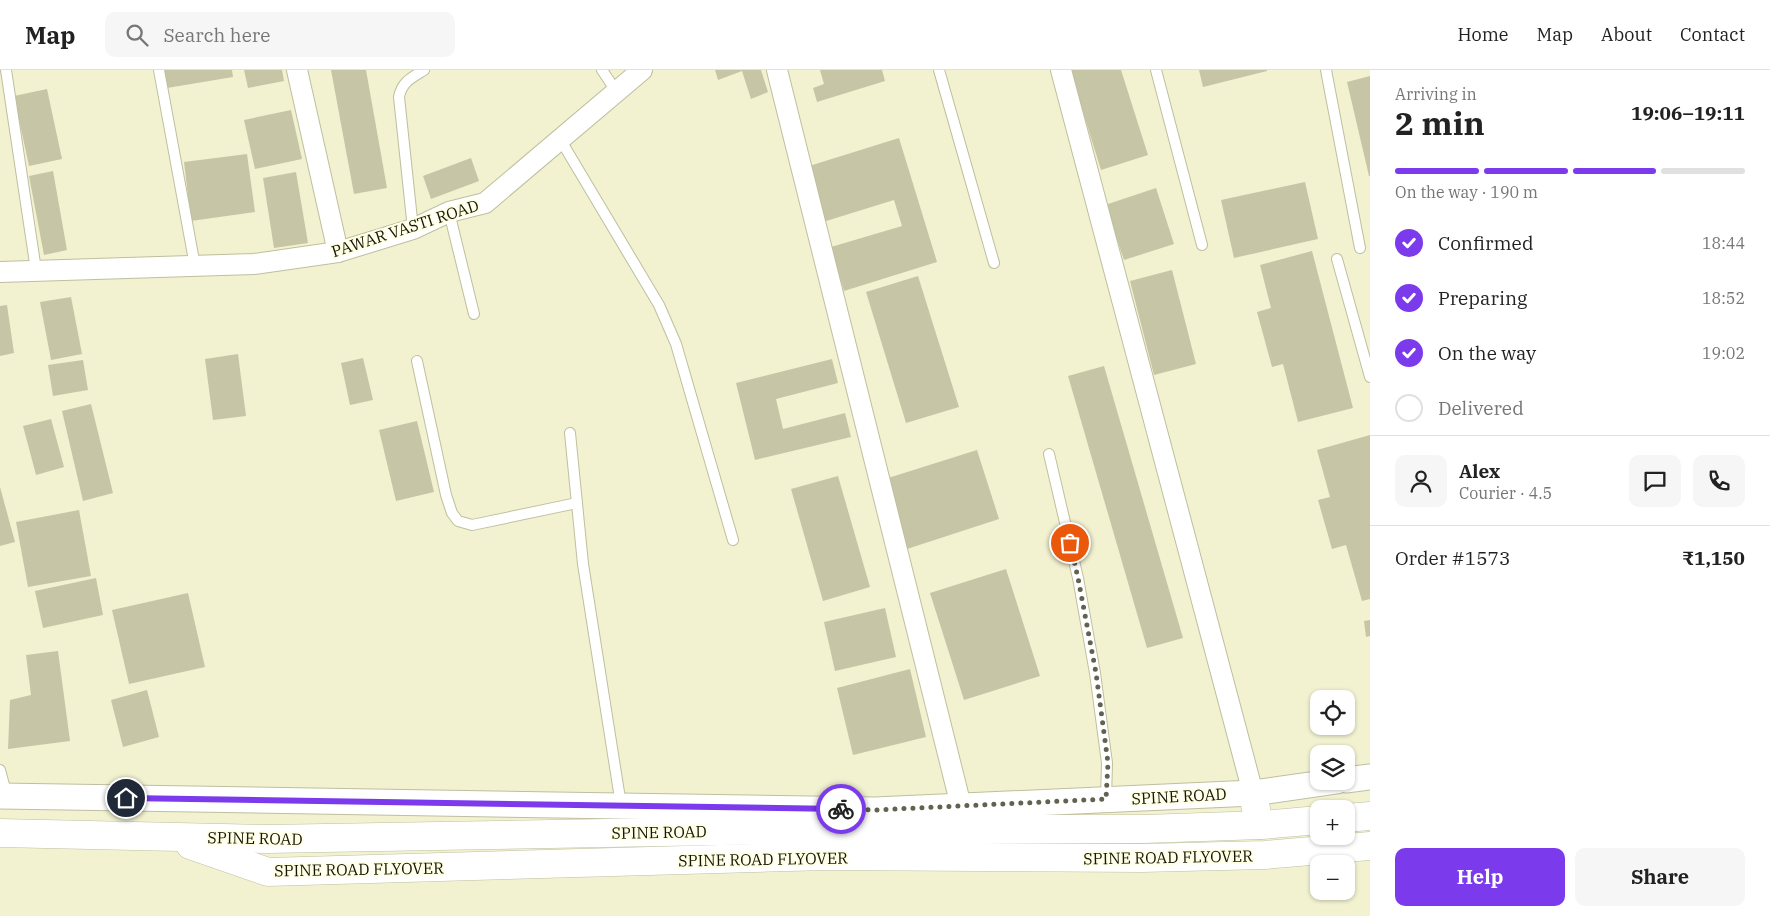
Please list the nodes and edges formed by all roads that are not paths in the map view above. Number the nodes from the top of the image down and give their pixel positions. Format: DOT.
graph roads {
  1 [pos="6,70"];
  2 [pos="159,70"];
  3 [pos="297,70"];
  4 [pos="424,70"];
  5 [pos="602,70"];
  6 [pos="642,70"];
  7 [pos="777,70"];
  8 [pos="939,70"];
  9 [pos="1061,70"];
  10 [pos="1156,70"];
  11 [pos="1326,70"];
  12 [pos="616,91"];
  13 [pos="560,139"];
  14 [pos="449,212"];
  15 [pos="413,228"];
  16 [pos="1202,245"];
  17 [pos="1360,248"];
  18 [pos="338,252"];
  19 [pos="1337,259"];
  20 [pos="994,262"];
  21 [pos="195,266"];
  22 [pos="36,270"];
  23 [pos="0,272"];
  24 [pos="474,314"];
  25 [pos="418,361"];
  26 [pos="1370,377"];
  27 [pos="570,433"];
  28 [pos="1048,454"];
  29 [pos="577,503"];
  30 [pos="733,540"];
  31 [pos="0,770"];
  32 [pos="1370,777"];
  33 [pos="1355,779"];
  34 [pos="1310,785"];
  35 [pos="1253,793"];
  36 [pos="4,796"];
  37 [pos="1106,799"];
  38 [pos="621,806"];
  39 [pos="961,806"];
  40 [pos="1370,816"];
  41 [pos="1355,817"];
  42 [pos="1310,821"];
  43 [pos="1259,824"];
  44 [pos="0,833"];
  45 [pos="162,836"];
  46 [pos="1370,846"];
  1 -- 22 [label="lane"];
  2 -- 21 [label="lane"];
  3 -- 18 [label="street"];
  4 -- 15 [label="lane"];
  5 -- 12 [label="lane"];
  6 -- 12 [label="street, PAWAR VASTI ROAD"];
  7 -- 39 [label="street"];
  8 -- 20 [label="lane"];
  9 -- 35 [label="street"];
  10 -- 16 [label="lane"];
  11 -- 17 [label="lane"];
  12 -- 13 [label="street, PAWAR VASTI ROAD"];
  13 -- 14 [label="street, PAWAR VASTI ROAD"];
  13 -- 30 [label="lane"];
  14 -- 15 [label="street, PAWAR VASTI ROAD"];
  14 -- 24 [label="lane"];
  15 -- 18 [label="street, PAWAR VASTI ROAD"];
  18 -- 21 [label="street, PAWAR VASTI ROAD"];
  19 -- 26 [label="lane"];
  21 -- 22 [label="street, PAWAR VASTI ROAD"];
  22 -- 23 [label="street, PAWAR VASTI ROAD"];
  25 -- 29 [label="lane"];
  27 -- 29 [label="lane"];
  28 -- 37 [label="lane"];
  29 -- 38 [label="lane"];
  31 -- 36 [label="lane"];
  32 -- 33 [label="street"];
  34 -- 35 [label="street, SPINE ROAD"];
  35 -- 37 [label="street, SPINE ROAD"];
  35 -- 43 [label="main road"];
  36 -- 38 [label="street, SPINE ROAD"];
  37 -- 39 [label="street, SPINE ROAD"];
  38 -- 39 [label="street, SPINE ROAD"];
  40 -- 41 [label="main road"];
  42 -- 43 [label="main road, SPINE ROAD"];
  43 -- 45 [label="main road, SPINE ROAD"];
  44 -- 45 [label="main road, SPINE ROAD"];
  45 -- 46 [label="main road, SPINE ROAD FLYOVER"];
}
